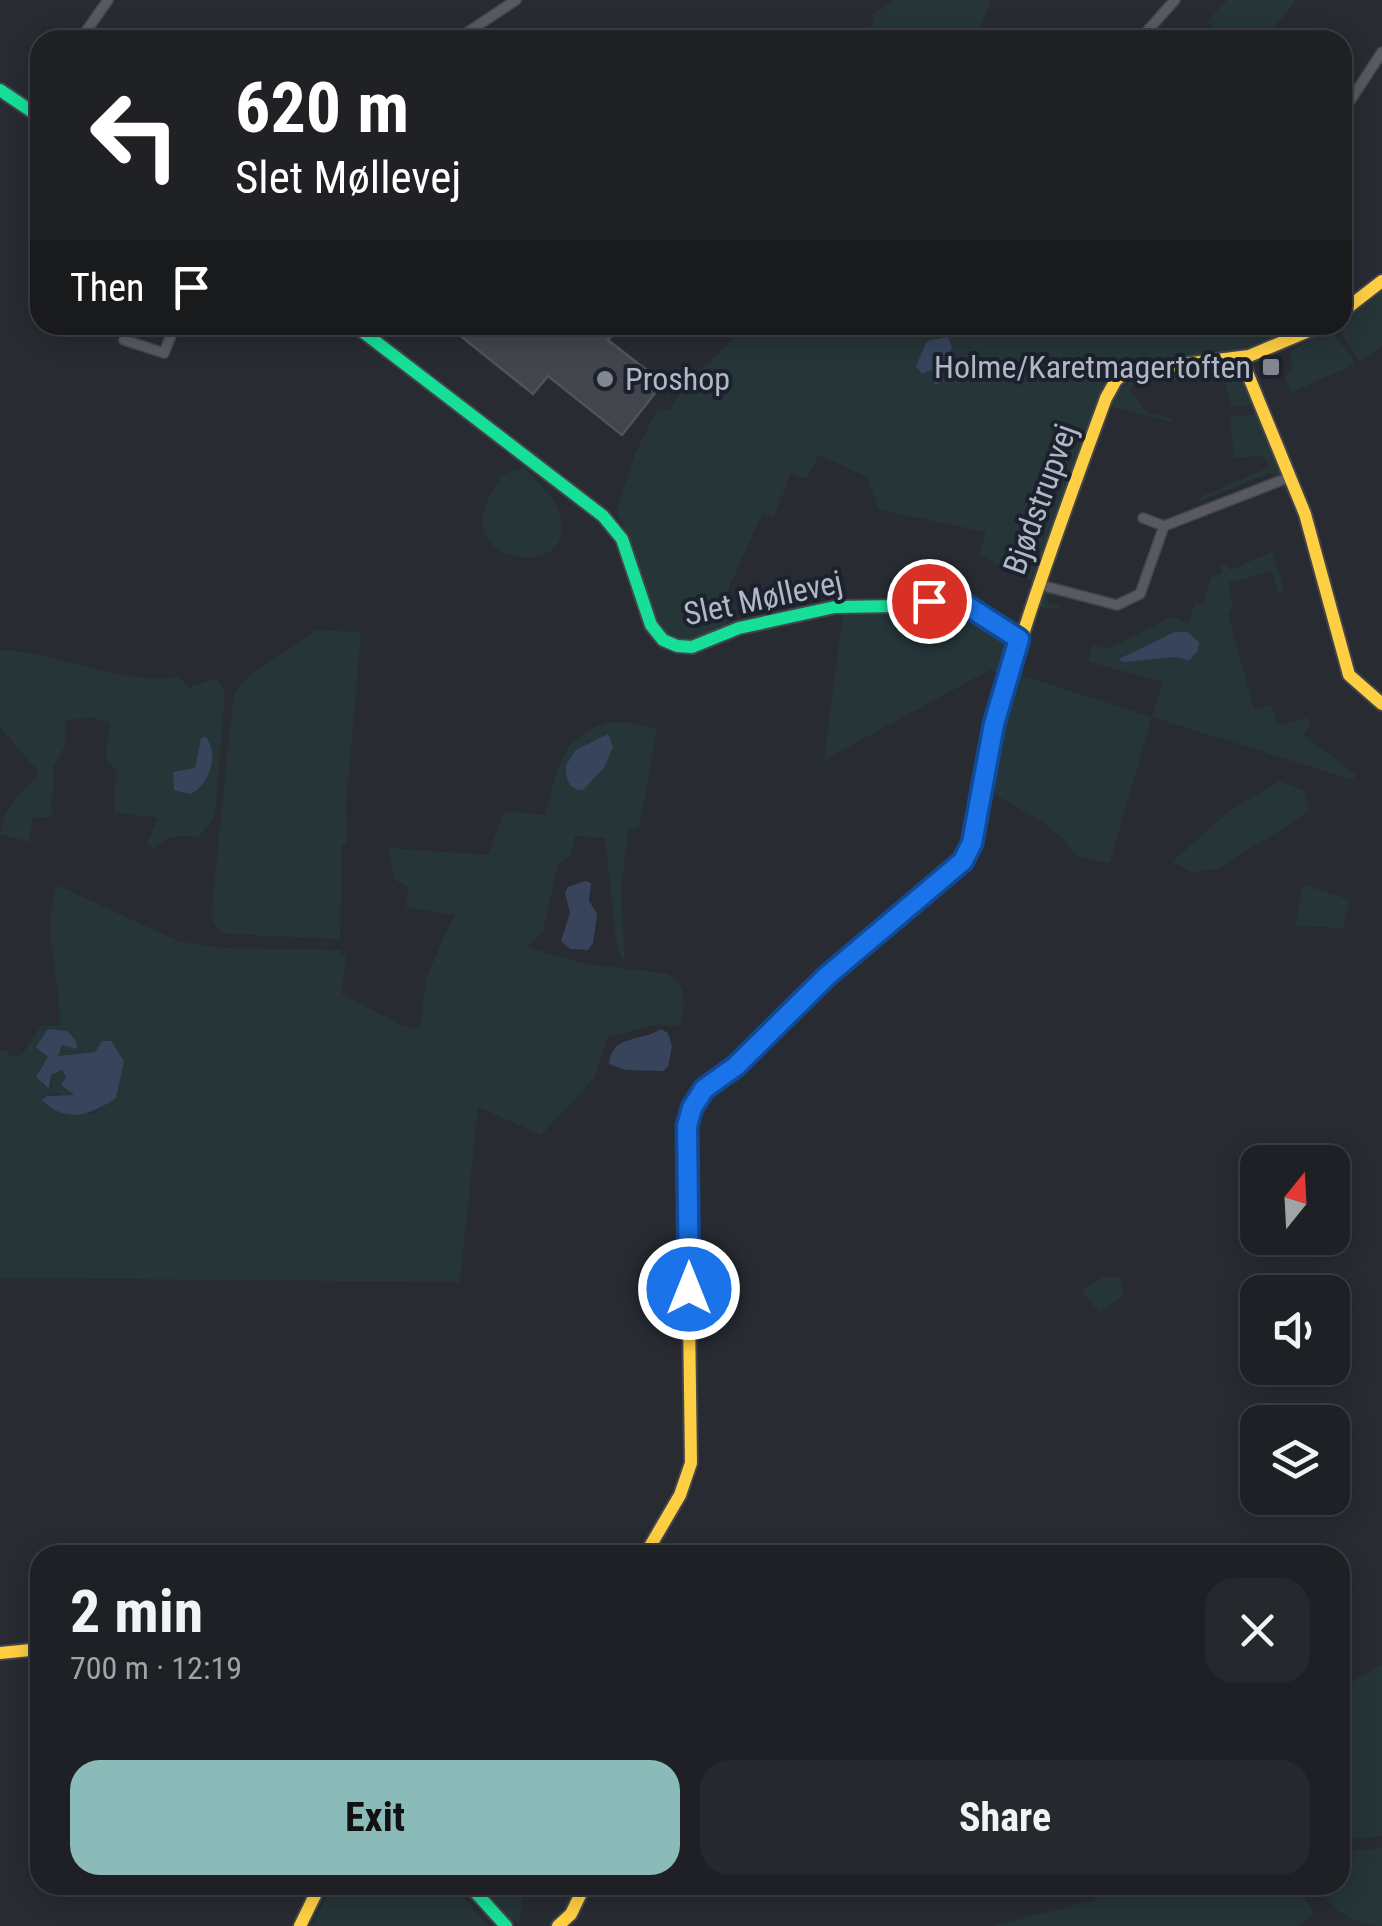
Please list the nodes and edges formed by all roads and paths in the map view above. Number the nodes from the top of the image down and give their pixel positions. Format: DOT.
graph roads {
  1 [pos="108,0"];
  2 [pos="516,0"];
  3 [pos="1174,0"];
  4 [pos="87,30"];
  5 [pos="471,30"];
  6 [pos="1148,30"];
  7 [pos="1382,52"];
  8 [pos="0,90"];
  9 [pos="1352,98"];
  10 [pos="30,110"];
  11 [pos="1382,281"];
  12 [pos="1352,304"];
  13 [pos="171,335"];
  14 [pos="367,335"];
  15 [pos="1303,335"];
  16 [pos="124,340"];
  17 [pos="1242,360"];
  18 [pos="1290,477"];
  19 [pos="1143,518"];
  20 [pos="1164,526"];
  21 [pos="1048,587"];
  22 [pos="1019,639"];
  23 [pos="1382,704"];
  24 [pos="651,1545"];
  25 [pos="30,1650"];
  26 [pos="0,1653"];
  27 [pos="315,1895"];
  28 [pos="478,1895"];
  29 [pos="580,1895"];
  30 [pos="300,1926"];
  31 [pos="506,1926"];
  32 [pos="558,1926"];
  1 -- 4 [label="street"];
  2 -- 5 [label="street"];
  3 -- 6 [label="street"];
  7 -- 9 [label="street"];
  8 -- 10 [label="street"];
  11 -- 12 [label="street"];
  13 -- 16 [label="street"];
  14 -- 22 [label="street, Slet Møllevej"];
  15 -- 17 [label="street, Bjødstrupvej"];
  17 -- 18 [label="street"];
  17 -- 22 [label="street, Bjødstrupvej"];
  18 -- 20 [label="street"];
  18 -- 23 [label="street"];
  19 -- 20 [label="street"];
  20 -- 21 [label="street"];
  22 -- 24 [label="street, Bjødstrupvej"];
  25 -- 26 [label="street"];
  27 -- 30 [label="street"];
  28 -- 31 [label="street"];
  29 -- 32 [label="street"];
}
